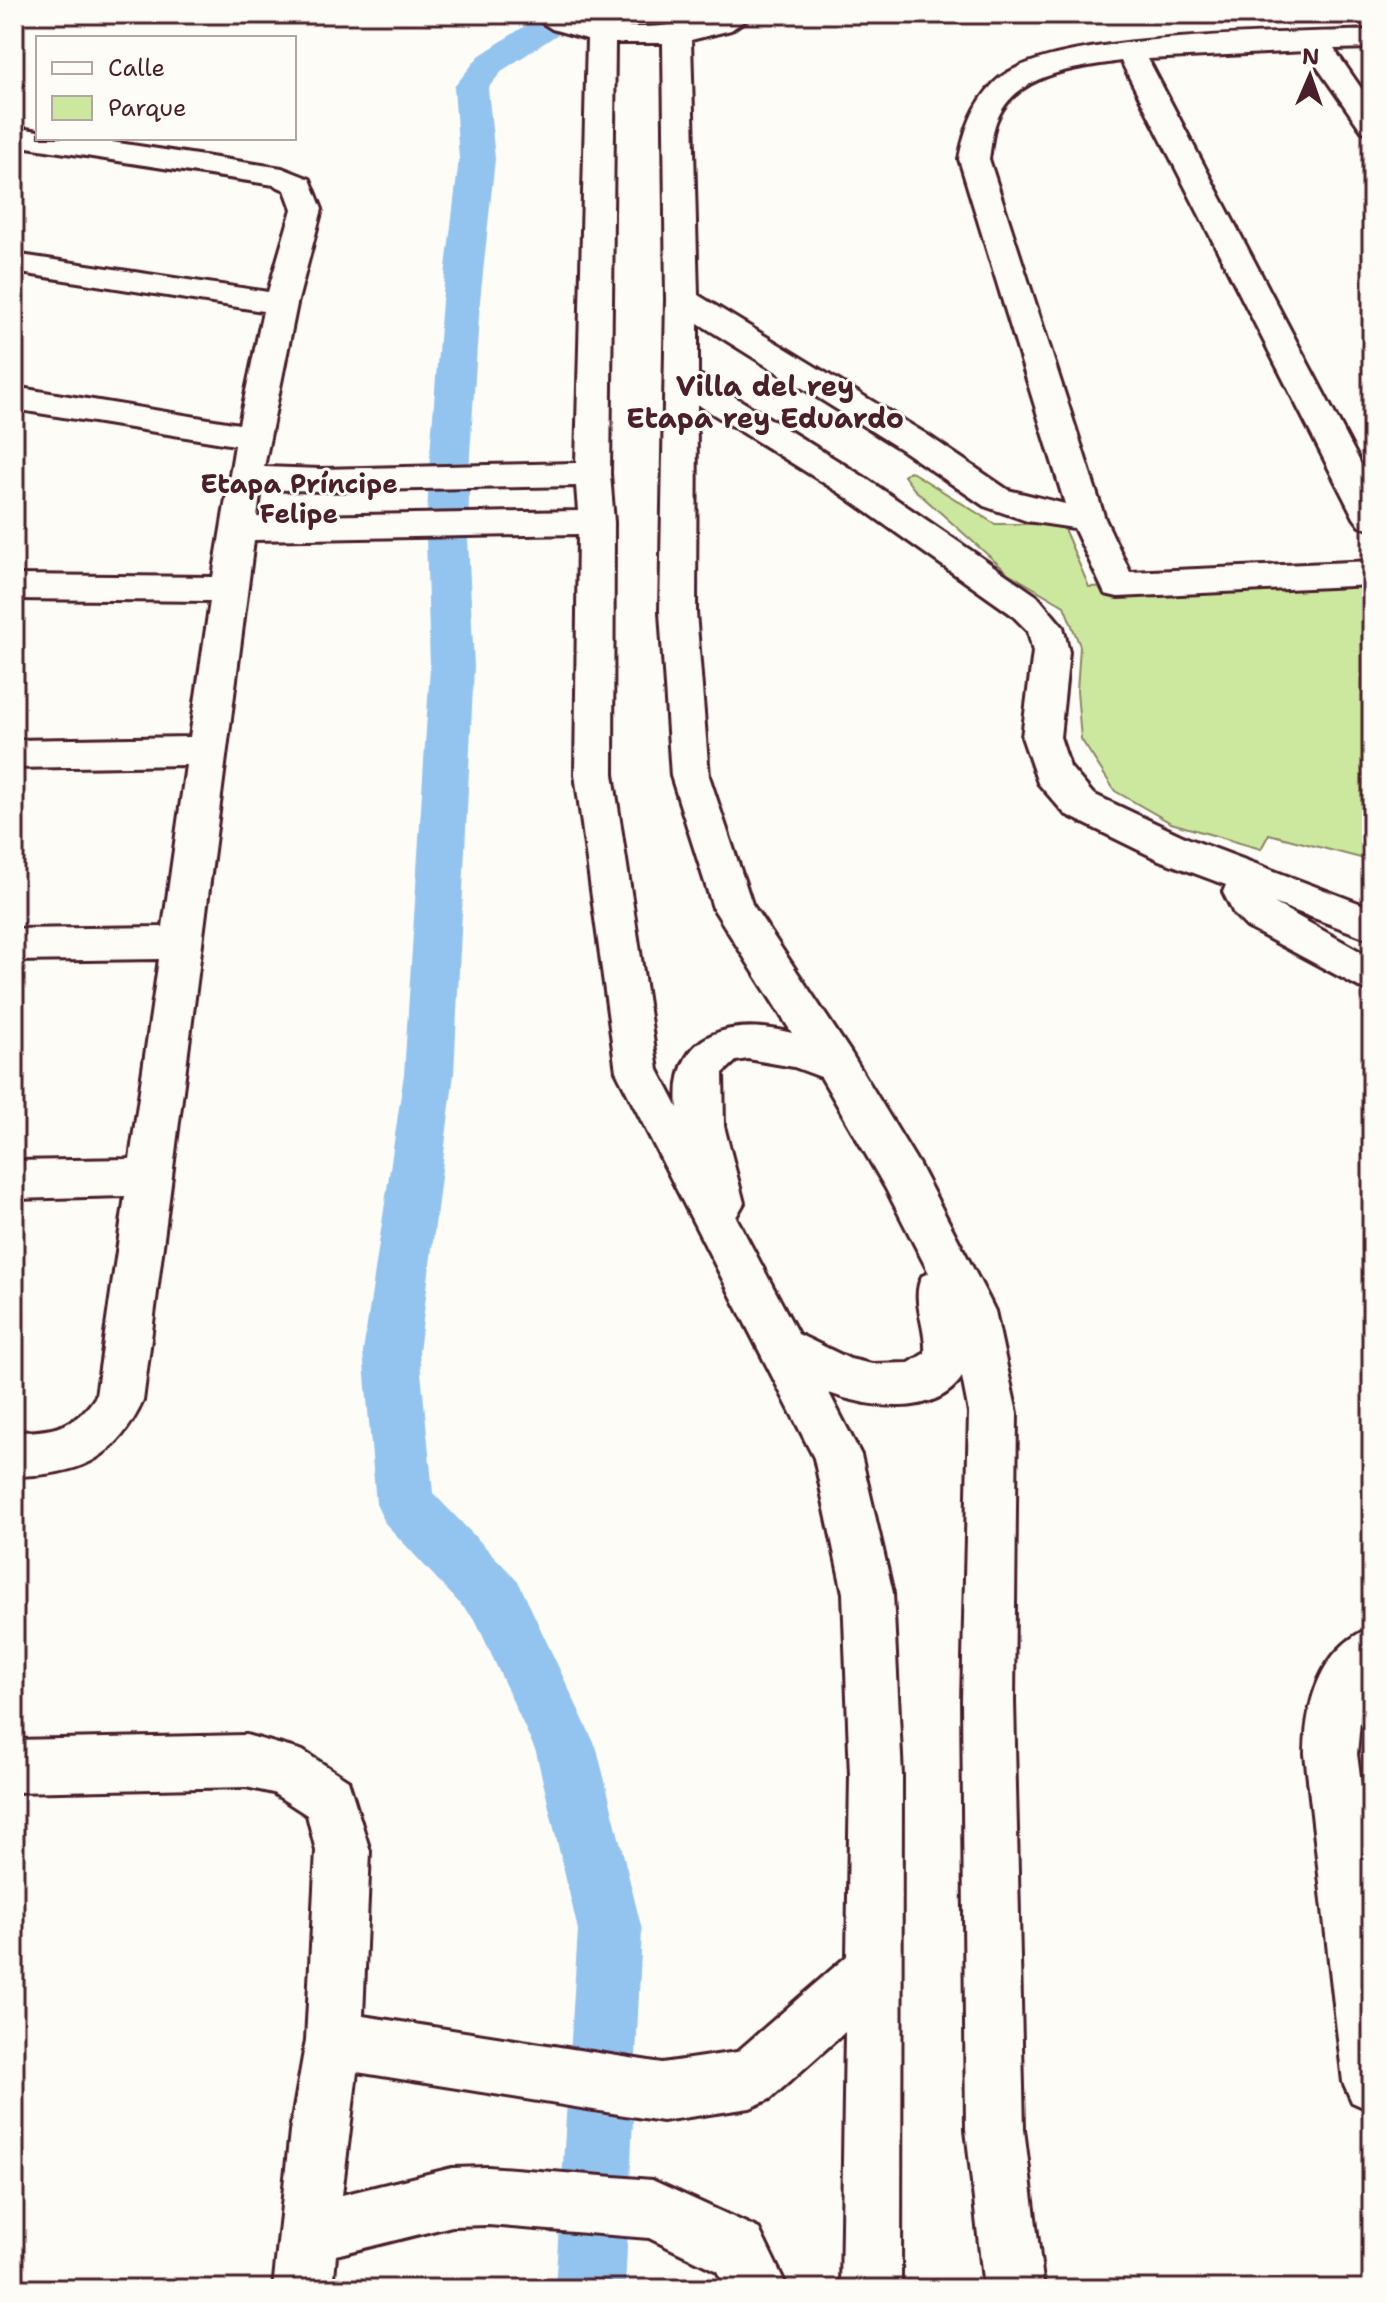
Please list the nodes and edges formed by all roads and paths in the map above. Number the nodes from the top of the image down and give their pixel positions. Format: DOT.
graph roads {
  1 [pos="543,14"];
  2 [pos="742,15"];
  3 [pos="601,33"];
  4 [pos="677,34"];
  5 [pos="1372,39"];
  6 [pos="1314,42"];
  7 [pos="1130,51"];
  8 [pos="1372,125"];
  9 [pos="14,136"];
  10 [pos="36,139"];
  11 [pos="40,140"];
  12 [pos="14,263"];
  13 [pos="682,299"];
  14 [pos="281,304"];
  15 [pos="680,378"];
  16 [pos="14,398"];
  17 [pos="789,406"];
  18 [pos="252,437"];
  19 [pos="883,464"];
  20 [pos="593,474"];
  21 [pos="245,477"];
  22 [pos="376,479"];
  23 [pos="1372,518"];
  24 [pos="1087,519"];
  25 [pos="596,522"];
  26 [pos="370,525"];
  27 [pos="239,529"];
  28 [pos="1372,573"];
  29 [pos="14,587"];
  30 [pos="231,589"];
  31 [pos="209,751"];
  32 [pos="14,754"];
  33 [pos="1249,878"];
  34 [pos="1372,924"];
  35 [pos="183,943"];
  36 [pos="14,945"];
  37 [pos="1372,978"];
  38 [pos="836,1065"];
  39 [pos="902,1176"];
  40 [pos="152,1177"];
  41 [pos="14,1180"];
  42 [pos="738,1271"];
  43 [pos="783,1349"];
  44 [pos="14,1454"];
  45 [pos="1372,1652"];
  46 [pos="14,1766"];
  47 [pos="873,1970"];
  48 [pos="334,2040"];
  49 [pos="1372,2082"];
  50 [pos="306,2261"];
  51 [pos="758,2289"];
  52 [pos="871,2289"];
  53 [pos="1014,2289"];
  1 -- 3 [label="street"];
  2 -- 4 [label="street"];
  3 -- 4 [label="street"];
  3 -- 20 [label="street"];
  4 -- 13 [label="street"];
  5 -- 6 [label="street"];
  6 -- 7 [label="street"];
  6 -- 8 [label="street"];
  7 -- 23 [label="street"];
  7 -- 24 [label="street"];
  9 -- 10 [label="street"];
  11 -- 14 [label="street"];
  12 -- 14 [label="street"];
  13 -- 15 [label="street"];
  13 -- 17 [label="street"];
  14 -- 18 [label="street"];
  15 -- 17 [label="street"];
  15 -- 38 [label="street"];
  16 -- 18 [label="street"];
  17 -- 19 [label="street"];
  17 -- 19 [label="street"];
  18 -- 21 [label="street"];
  19 -- 24 [label="street"];
  19 -- 33 [label="street"];
  20 -- 22 [label="street"];
  20 -- 25 [label="street"];
  21 -- 22 [label="street"];
  21 -- 27 [label="street"];
  22 -- 26 [label="street"];
  24 -- 28 [label="street"];
  25 -- 26 [label="street"];
  25 -- 42 [label="street"];
  26 -- 27 [label="street"];
  27 -- 30 [label="street"];
  29 -- 30 [label="street"];
  30 -- 31 [label="street"];
  31 -- 32 [label="street"];
  31 -- 35 [label="street"];
  33 -- 34 [label="street"];
  33 -- 37 [label="street"];
  35 -- 36 [label="street"];
  35 -- 40 [label="street"];
  38 -- 39 [label="street"];
  38 -- 42 [label="street"];
  39 -- 43 [label="street"];
  39 -- 53 [label="street"];
  40 -- 41 [label="street"];
  40 -- 44 [label="street"];
  42 -- 43 [label="street"];
  43 -- 47 [label="street"];
  45 -- 49 [label="street"];
  46 -- 48 [label="street"];
  47 -- 48 [label="street"];
  47 -- 52 [label="street"];
  48 -- 50 [label="street"];
  50 -- 51 [label="street"];
}
